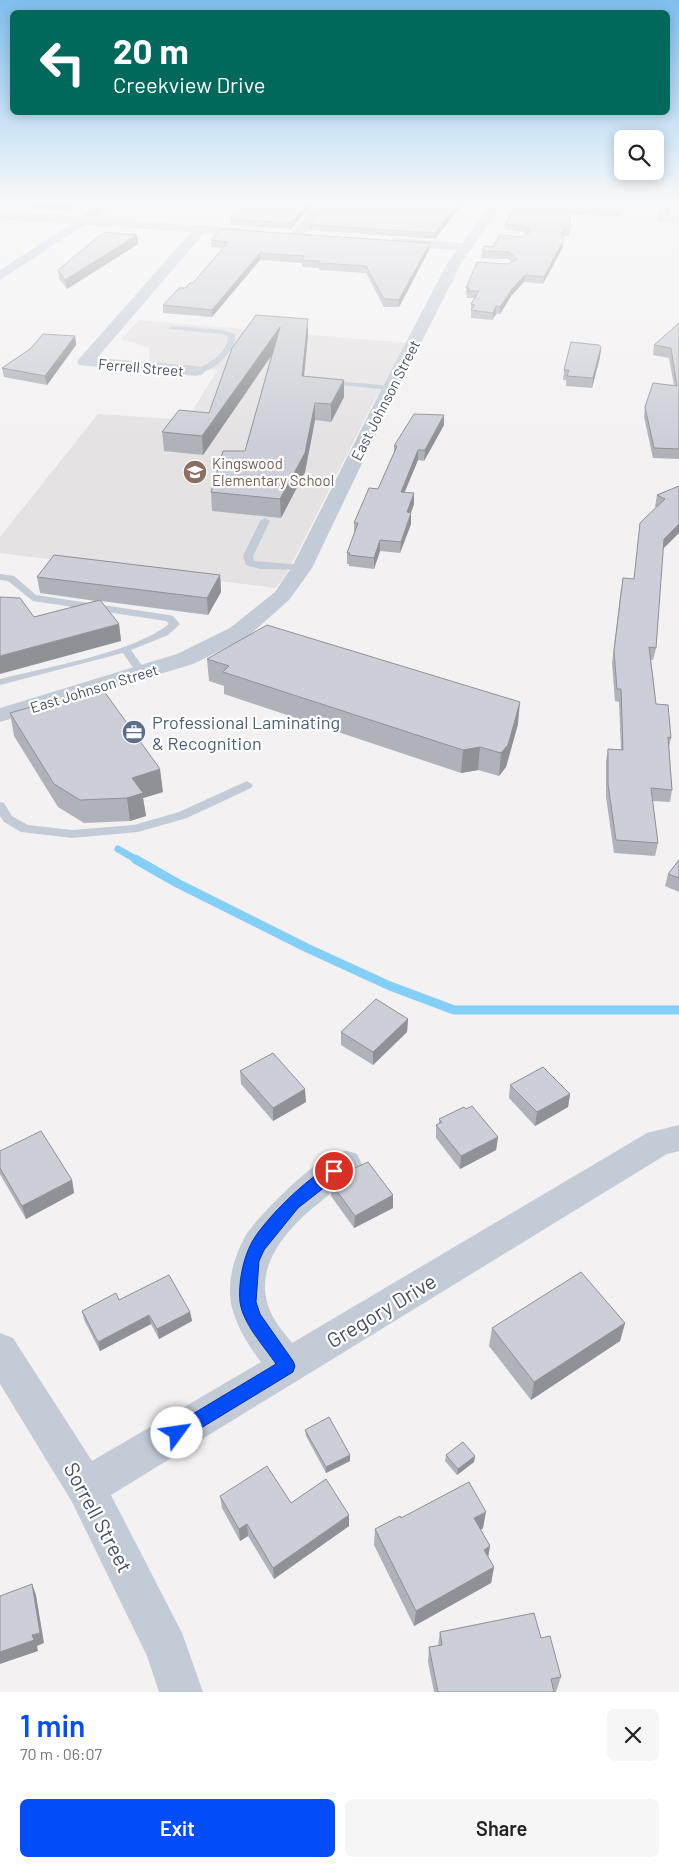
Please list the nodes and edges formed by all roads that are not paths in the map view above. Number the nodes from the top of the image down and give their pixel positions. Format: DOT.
graph roads {
  1 [pos="155,282"];
  2 [pos="450,282"];
  3 [pos="172,328"];
  4 [pos="197,371"];
  5 [pos="340,383"];
  6 [pos="390,388"];
  7 [pos="265,521"];
  8 [pos="302,568"];
  9 [pos="0,577"];
  10 [pos="125,649"];
  11 [pos="143,674"];
  12 [pos="0,682"];
  13 [pos="0,715"];
  14 [pos="247,785"];
  15 [pos="0,806"];
  16 [pos="679,1138"];
  17 [pos="345,1164"];
  18 [pos="0,1350"];
  19 [pos="287,1366"];
  20 [pos="86,1488"];
  21 [pos="180,1692"];
  1 -- 4 [label="street, Ferrell Street"];
  2 -- 6 [label="street, East Johnson Street"];
  3 -- 4 [label="lane"];
  5 -- 6 [label="lane"];
  6 -- 8 [label="street, East Johnson Street"];
  7 -- 8 [label="lane"];
  8 -- 11 [label="street, East Johnson Street"];
  9 -- 10 [label="lane"];
  10 -- 11 [label="lane"];
  10 -- 12 [label="lane"];
  11 -- 13 [label="street, East Johnson Street"];
  14 -- 15 [label="lane"];
  16 -- 19 [label="street, Gregory Drive"];
  17 -- 19 [label="street"];
  18 -- 20 [label="street, Sorrell Street"];
  19 -- 20 [label="street, Gregory Drive"];
  20 -- 21 [label="street, Sorrell Street"];
}
